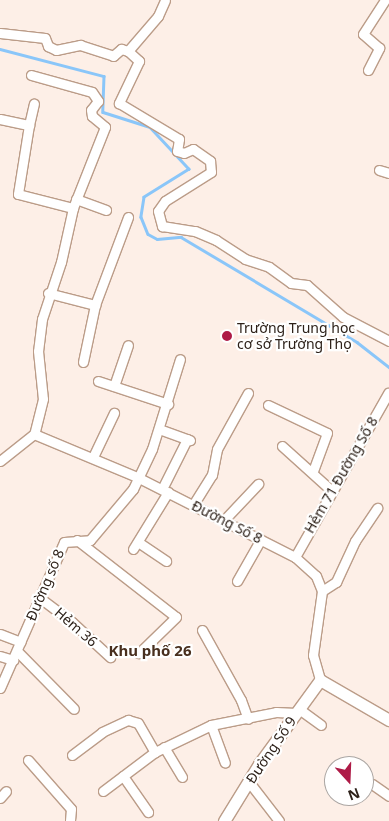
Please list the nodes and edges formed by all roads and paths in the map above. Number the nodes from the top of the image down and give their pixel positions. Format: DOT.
graph roads {
  1 [pos="165,0"];
  2 [pos="385,0"];
  3 [pos="0,33"];
  4 [pos="128,51"];
  5 [pos="368,70"];
  6 [pos="31,75"];
  7 [pos="34,104"];
  8 [pos="0,119"];
  9 [pos="29,125"];
  10 [pos="379,170"];
  11 [pos="389,173"];
  12 [pos="74,204"];
  13 [pos="106,210"];
  14 [pos="128,217"];
  15 [pos="48,293"];
  16 [pos="95,305"];
  17 [pos="389,340"];
  18 [pos="128,345"];
  19 [pos="180,359"];
  20 [pos="83,362"];
  21 [pos="98,381"];
  22 [pos="114,386"];
  23 [pos="248,393"];
  24 [pos="388,393"];
  25 [pos="168,404"];
  26 [pos="268,405"];
  27 [pos="114,413"];
  28 [pos="159,430"];
  29 [pos="34,434"];
  30 [pos="282,446"];
  31 [pos="0,450"];
  32 [pos="10,453"];
  33 [pos="93,457"];
  34 [pos="0,462"];
  35 [pos="313,471"];
  36 [pos="137,477"];
  37 [pos="258,484"];
  38 [pos="165,491"];
  39 [pos="332,491"];
  40 [pos="192,504"];
  41 [pos="377,508"];
  42 [pos="224,520"];
  43 [pos="77,540"];
  44 [pos="262,540"];
  45 [pos="295,557"];
  46 [pos="166,560"];
  47 [pos="237,580"];
  48 [pos="322,591"];
  49 [pos="40,598"];
  50 [pos="202,630"];
  51 [pos="0,634"];
  52 [pos="19,647"];
  53 [pos="139,653"];
  54 [pos="0,656"];
  55 [pos="110,657"];
  56 [pos="13,660"];
  57 [pos="320,680"];
  58 [pos="0,688"];
  59 [pos="74,709"];
  60 [pos="298,711"];
  61 [pos="248,718"];
  62 [pos="389,720"];
  63 [pos="321,724"];
  64 [pos="210,725"];
  65 [pos="164,747"];
  66 [pos="155,752"];
  67 [pos="72,755"];
  68 [pos="28,760"];
  69 [pos="224,763"];
  70 [pos="123,776"];
  71 [pos="182,777"];
  72 [pos="249,782"];
  73 [pos="374,785"];
  74 [pos="103,791"];
  75 [pos="389,796"];
  76 [pos="148,812"];
  77 [pos="70,821"];
  78 [pos="224,821"];
  79 [pos="279,821"];
  1 -- 4 [label="street"];
  2 -- 5 [label="street"];
  3 -- 4 [label="street"];
  4 -- 17 [label="street"];
  6 -- 12 [label="street"];
  7 -- 9 [label="street"];
  8 -- 9 [label="street"];
  9 -- 12 [label="street"];
  10 -- 11 [label="street"];
  12 -- 13 [label="street"];
  12 -- 15 [label="street"];
  14 -- 16 [label="street"];
  15 -- 16 [label="street"];
  15 -- 29 [label="street"];
  16 -- 20 [label="street"];
  18 -- 22 [label="street"];
  19 -- 25 [label="street, Đường số 8"];
  21 -- 22 [label="street"];
  22 -- 25 [label="street"];
  23 -- 40 [label="street"];
  24 -- 39 [label="street, Hẻm 71 Đường Số 8"];
  25 -- 28 [label="street, Đường số 8"];
  26 -- 35 [label="street"];
  27 -- 33 [label="street"];
  28 -- 36 [label="street, Đường số 8"];
  28 -- 38 [label="street"];
  29 -- 32 [label="street"];
  29 -- 33 [label="street, Đường Số 8"];
  30 -- 35 [label="street"];
  31 -- 32 [label="street"];
  32 -- 34 [label="street"];
  33 -- 36 [label="street, Đường Số 8"];
  35 -- 39 [label="street"];
  36 -- 38 [label="street, Đường Số 8"];
  36 -- 43 [label="street, Đường số 8"];
  37 -- 42 [label="street"];
  38 -- 40 [label="street, Đường Số 8"];
  38 -- 46 [label="street"];
  39 -- 45 [label="street, Hẻm 71 Đường Số 8"];
  40 -- 42 [label="street, Đường Số 8"];
  41 -- 48 [label="street"];
  42 -- 44 [label="street, Đường Số 8"];
  43 -- 49 [label="street, Đường số 8"];
  43 -- 53 [label="street"];
  44 -- 45 [label="street, Đường Số 8"];
  44 -- 47 [label="street"];
  45 -- 48 [label="street, Đường Số 8"];
  48 -- 57 [label="street"];
  49 -- 52 [label="street, Đường số 8"];
  49 -- 55 [label="street, Hẻm 36"];
  50 -- 61 [label="street"];
  51 -- 52 [label="street"];
  52 -- 56 [label="street, Đường số 8"];
  52 -- 59 [label="street"];
  54 -- 56 [label="street"];
  56 -- 58 [label="street, Đường số 8"];
  57 -- 60 [label="street, Đường Số 9"];
  57 -- 62 [label="street"];
  60 -- 61 [label="street"];
  60 -- 63 [label="street"];
  60 -- 72 [label="street, Đường Số 9"];
  61 -- 64 [label="street"];
  64 -- 65 [label="street"];
  64 -- 69 [label="street"];
  65 -- 66 [label="street"];
  65 -- 71 [label="street"];
  66 -- 67 [label="street"];
  66 -- 70 [label="street"];
  68 -- 77 [label="street"];
  70 -- 74 [label="street"];
  70 -- 76 [label="street"];
  72 -- 78 [label="street, Đường Số 9"];
  72 -- 79 [label="street"];
  73 -- 75 [label="street"];
}
